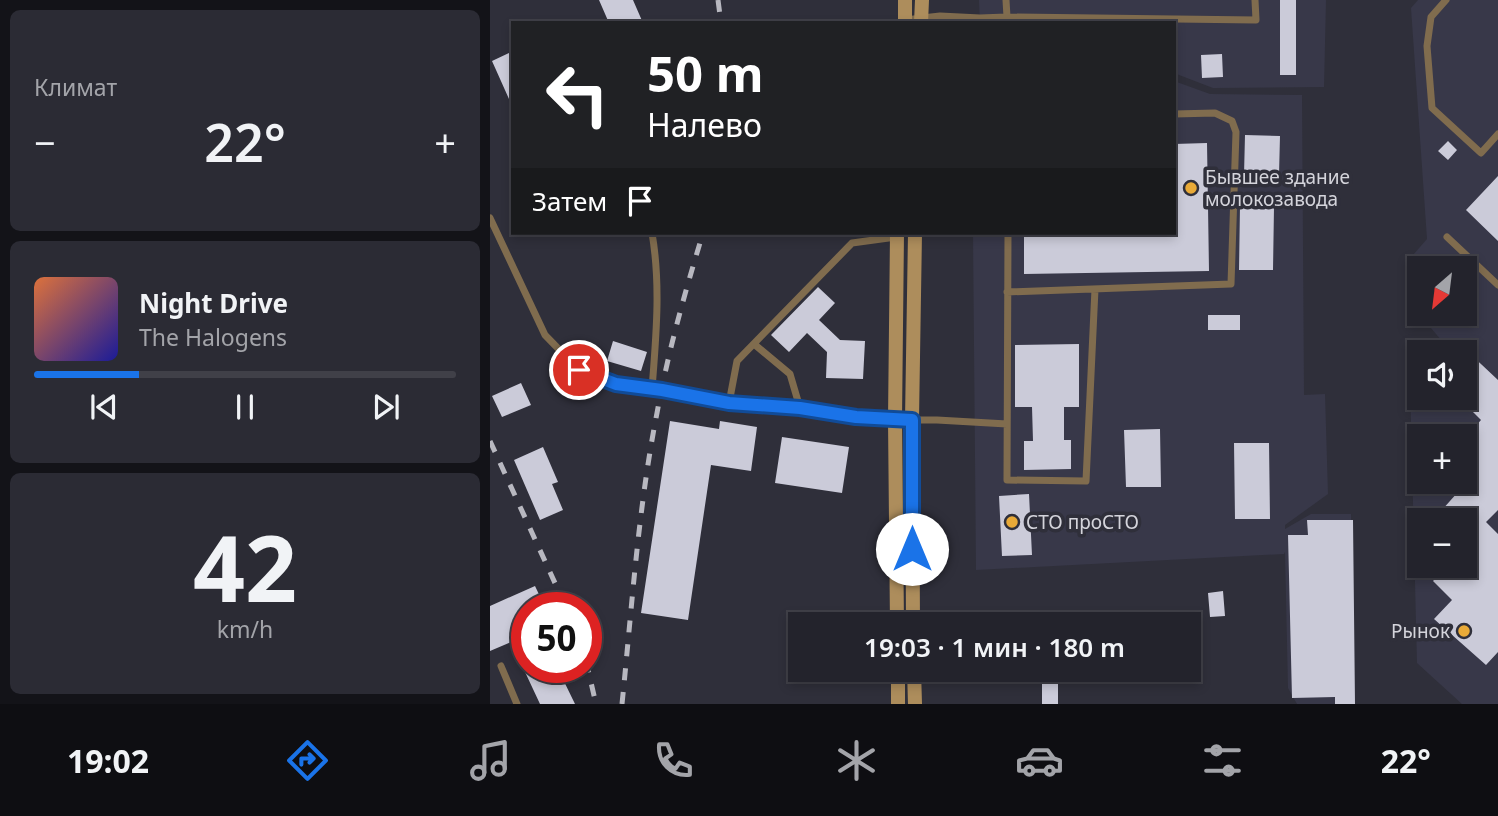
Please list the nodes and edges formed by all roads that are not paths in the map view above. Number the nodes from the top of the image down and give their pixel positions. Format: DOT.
graph roads {
  1 [pos="905,0"];
  2 [pos="922,0"];
  3 [pos="1006,0"];
  4 [pos="1255,0"];
  5 [pos="1446,0"];
  6 [pos="1007,16"];
  7 [pos="921,20"];
  8 [pos="905,21"];
  9 [pos="1176,114"];
  10 [pos="1498,134"];
  11 [pos="490,218"];
  12 [pos="652,235"];
  13 [pos="897,235"];
  14 [pos="915,235"];
  15 [pos="1008,235"];
  16 [pos="1447,237"];
  17 [pos="1498,285"];
  18 [pos="1095,289"];
  19 [pos="1007,292"];
  20 [pos="754,344"];
  21 [pos="652,389"];
  22 [pos="729,403"];
  23 [pos="800,408"];
  24 [pos="895,420"];
  25 [pos="912,420"];
  26 [pos="1007,424"];
  27 [pos="897,612"];
  28 [pos="913,612"];
  29 [pos="501,666"];
  30 [pos="898,682"];
  31 [pos="914,682"];
  32 [pos="517,704"];
  33 [pos="898,704"];
  34 [pos="915,704"];
  1 -- 8 [label="main road"];
  2 -- 7 [label="main road"];
  3 -- 6 [label="lane"];
  4 -- 6 [label="lane"];
  5 -- 10 [label="lane"];
  6 -- 7 [label="lane"];
  7 -- 8 [label="lane"];
  9 -- 18 [label="lane"];
  11 -- 21 [label="lane"];
  12 -- 21 [label="lane"];
  13 -- 20 [label="lane"];
  13 -- 24 [label="main road"];
  14 -- 25 [label="main road"];
  15 -- 19 [label="lane"];
  16 -- 17 [label="lane"];
  18 -- 19 [label="lane"];
  18 -- 26 [label="lane"];
  19 -- 26 [label="lane"];
  20 -- 22 [label="lane"];
  20 -- 23 [label="lane"];
  21 -- 22 [label="lane"];
  22 -- 23 [label="lane"];
  23 -- 24 [label="lane"];
  24 -- 25 [label="lane"];
  24 -- 27 [label="main road"];
  25 -- 26 [label="lane"];
  25 -- 28 [label="main road"];
  29 -- 32 [label="lane"];
  30 -- 33 [label="main road"];
  31 -- 34 [label="main road"];
}
